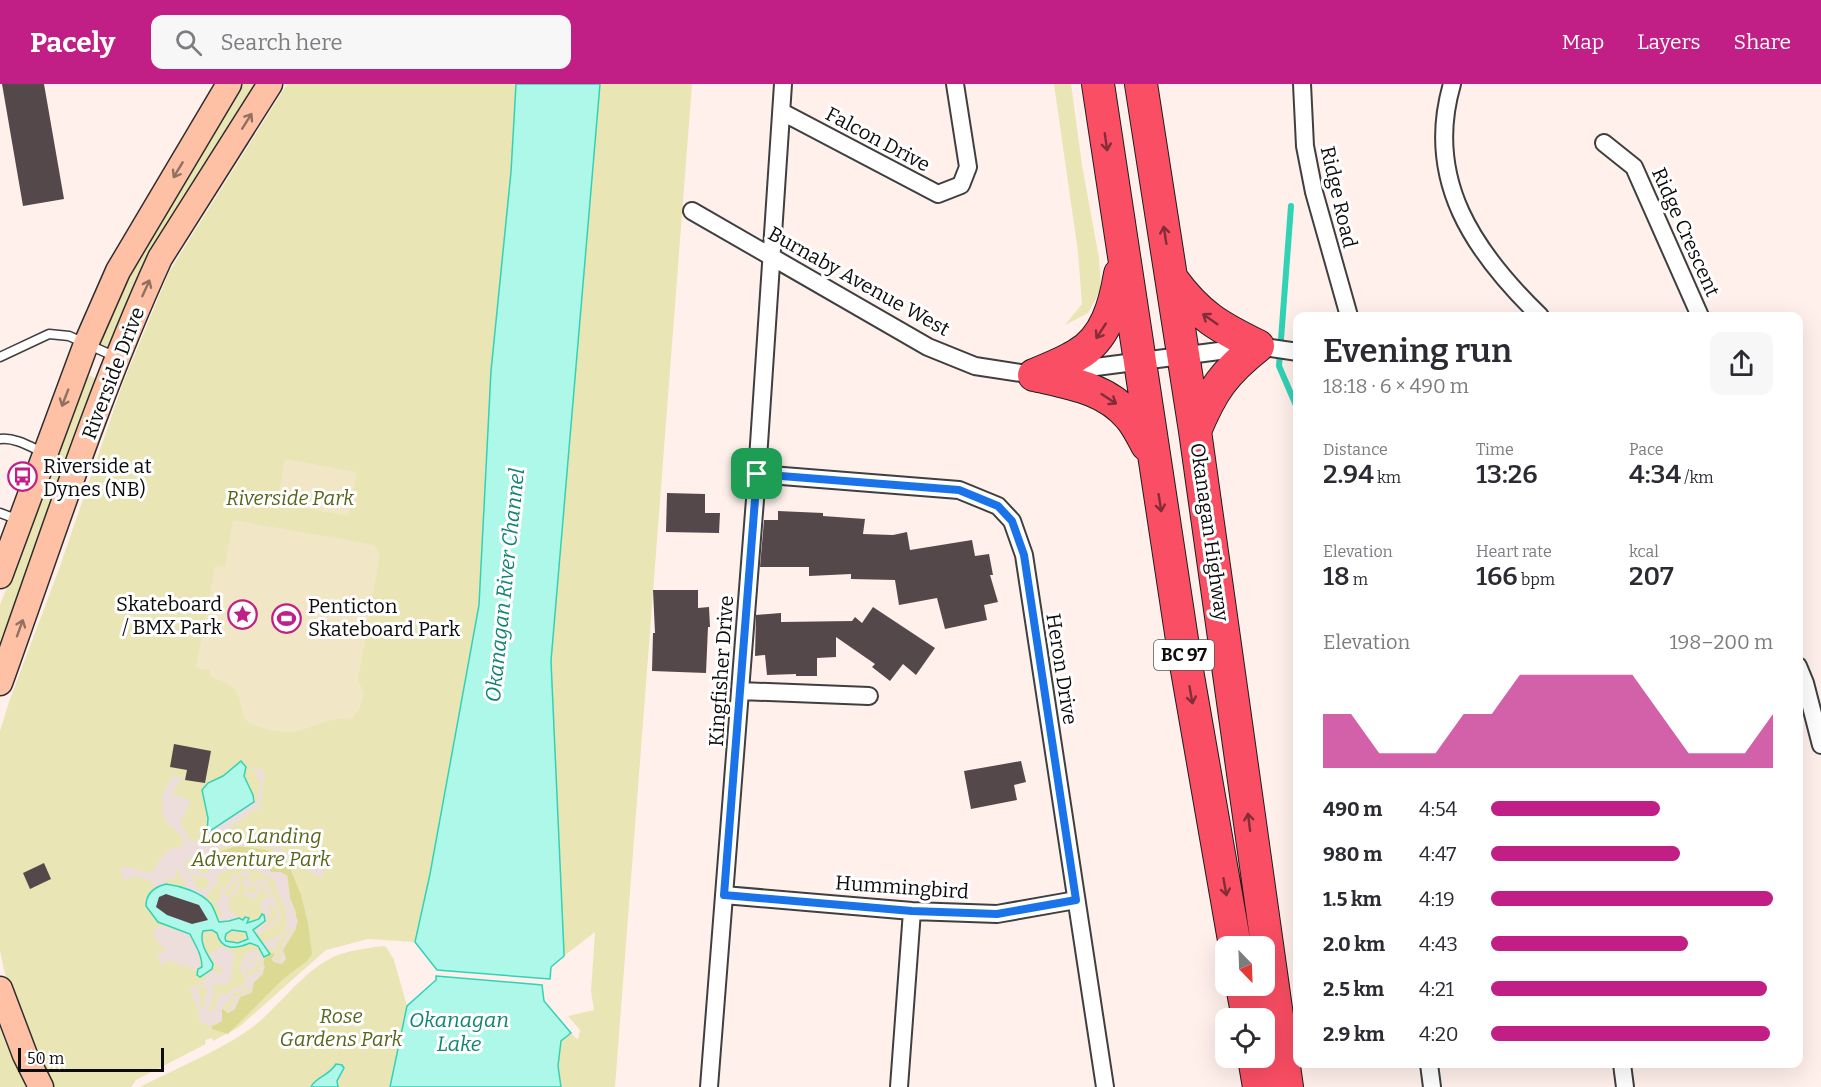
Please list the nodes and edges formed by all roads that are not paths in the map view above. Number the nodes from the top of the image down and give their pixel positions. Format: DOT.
graph roads {
  1 [pos="229,84"];
  2 [pos="270,84"];
  3 [pos="783,84"];
  4 [pos="955,84"];
  5 [pos="1098,84"];
  6 [pos="1141,84"];
  7 [pos="1302,84"];
  8 [pos="1452,84"];
  9 [pos="782,112"];
  10 [pos="1604,143"];
  11 [pos="692,211"];
  12 [pos="1123,256"];
  13 [pos="773,257"];
  14 [pos="1172,279"];
  15 [pos="1348,312"];
  16 [pos="1536,312"];
  17 [pos="1698,312"];
  18 [pos="86,344"];
  19 [pos="1258,346"];
  20 [pos="1293,351"];
  21 [pos="1184,355"];
  22 [pos="0,357"];
  23 [pos="117,358"];
  24 [pos="1138,362"];
  25 [pos="1034,375"];
  26 [pos="1195,431"];
  27 [pos="0,439"];
  28 [pos="45,453"];
  29 [pos="1153,456"];
  30 [pos="757,474"];
  31 [pos="10,516"];
  32 [pos="0,576"];
  33 [pos="1803,678"];
  34 [pos="0,683"];
  35 [pos="740,691"];
  36 [pos="869,696"];
  37 [pos="1821,745"];
  38 [pos="724,895"];
  39 [pos="1076,900"];
  40 [pos="912,911"];
  41 [pos="1233,936"];
  42 [pos="0,989"];
  43 [pos="1256,1068"];
  44 [pos="1430,1068"];
  45 [pos="1623,1068"];
  46 [pos="41,1087"];
  47 [pos="710,1087"];
  48 [pos="898,1087"];
  49 [pos="1105,1087"];
  50 [pos="1259,1087"];
  51 [pos="1287,1087"];
  52 [pos="1432,1087"];
  53 [pos="1625,1087"];
  1 -- 18 [label="street, Riverside Drive, one-way"];
  23 -- 2 [label="street, Riverside Drive, one-way"];
  3 -- 9 [label="street"];
  4 -- 9 [label="street, Falcon Drive"];
  5 -- 12 [label="highway, BC 97, one-way"];
  14 -- 6 [label="highway, Okanagan Highway / BC 97, one-way"];
  7 -- 15 [label="street, Ridge Road"];
  8 -- 16 [label="street"];
  9 -- 13 [label="street"];
  10 -- 17 [label="street, Ridge Crescent"];
  11 -- 13 [label="street, Burnaby Avenue West"];
  12 -- 24 [label="highway, BC 97"];
  12 -- 25 [label="highway, one-way"];
  13 -- 25 [label="street, Burnaby Avenue West"];
  13 -- 30 [label="street, Kingfisher Drive"];
  19 -- 14 [label="highway, one-way"];
  14 -- 21 [label="highway, Okanagan Highway / BC 97"];
  18 -- 22 [label="lane"];
  18 -- 23 [label="lane"];
  18 -- 28 [label="street, Riverside Drive, one-way"];
  19 -- 20 [label="street, Burnaby Avenue West"];
  19 -- 21 [label="street, Burnaby Avenue West"];
  19 -- 26 [label="highway"];
  21 -- 24 [label="street, Burnaby Avenue West"];
  21 -- 26 [label="highway, Okanagan Highway / BC 97"];
  34 -- 23 [label="street, Riverside Drive, one-way"];
  24 -- 25 [label="street, Burnaby Avenue West"];
  24 -- 29 [label="highway, BC 97"];
  25 -- 29 [label="highway, one-way"];
  51 -- 26 [label="highway, Okanagan Highway / BC 97, one-way"];
  27 -- 28 [label="lane"];
  28 -- 31 [label="street, Riverside Drive"];
  29 -- 41 [label="highway, BC 97, one-way"];
  30 -- 35 [label="street, Kingfisher Drive"];
  30 -- 39 [label="street, Heron Drive"];
  31 -- 32 [label="street, Riverside Drive"];
  33 -- 37 [label="street"];
  35 -- 36 [label="street"];
  35 -- 38 [label="street, Kingfisher Drive"];
  38 -- 40 [label="street, Hummingbird"];
  38 -- 47 [label="street, Kingfisher Drive"];
  39 -- 40 [label="street, Hummingbird"];
  39 -- 49 [label="street, Heron Drive"];
  40 -- 48 [label="street"];
  42 -- 46 [label="street"];
  43 -- 50 [label="highway"];
  44 -- 52 [label="street"];
  45 -- 53 [label="street"];
}
